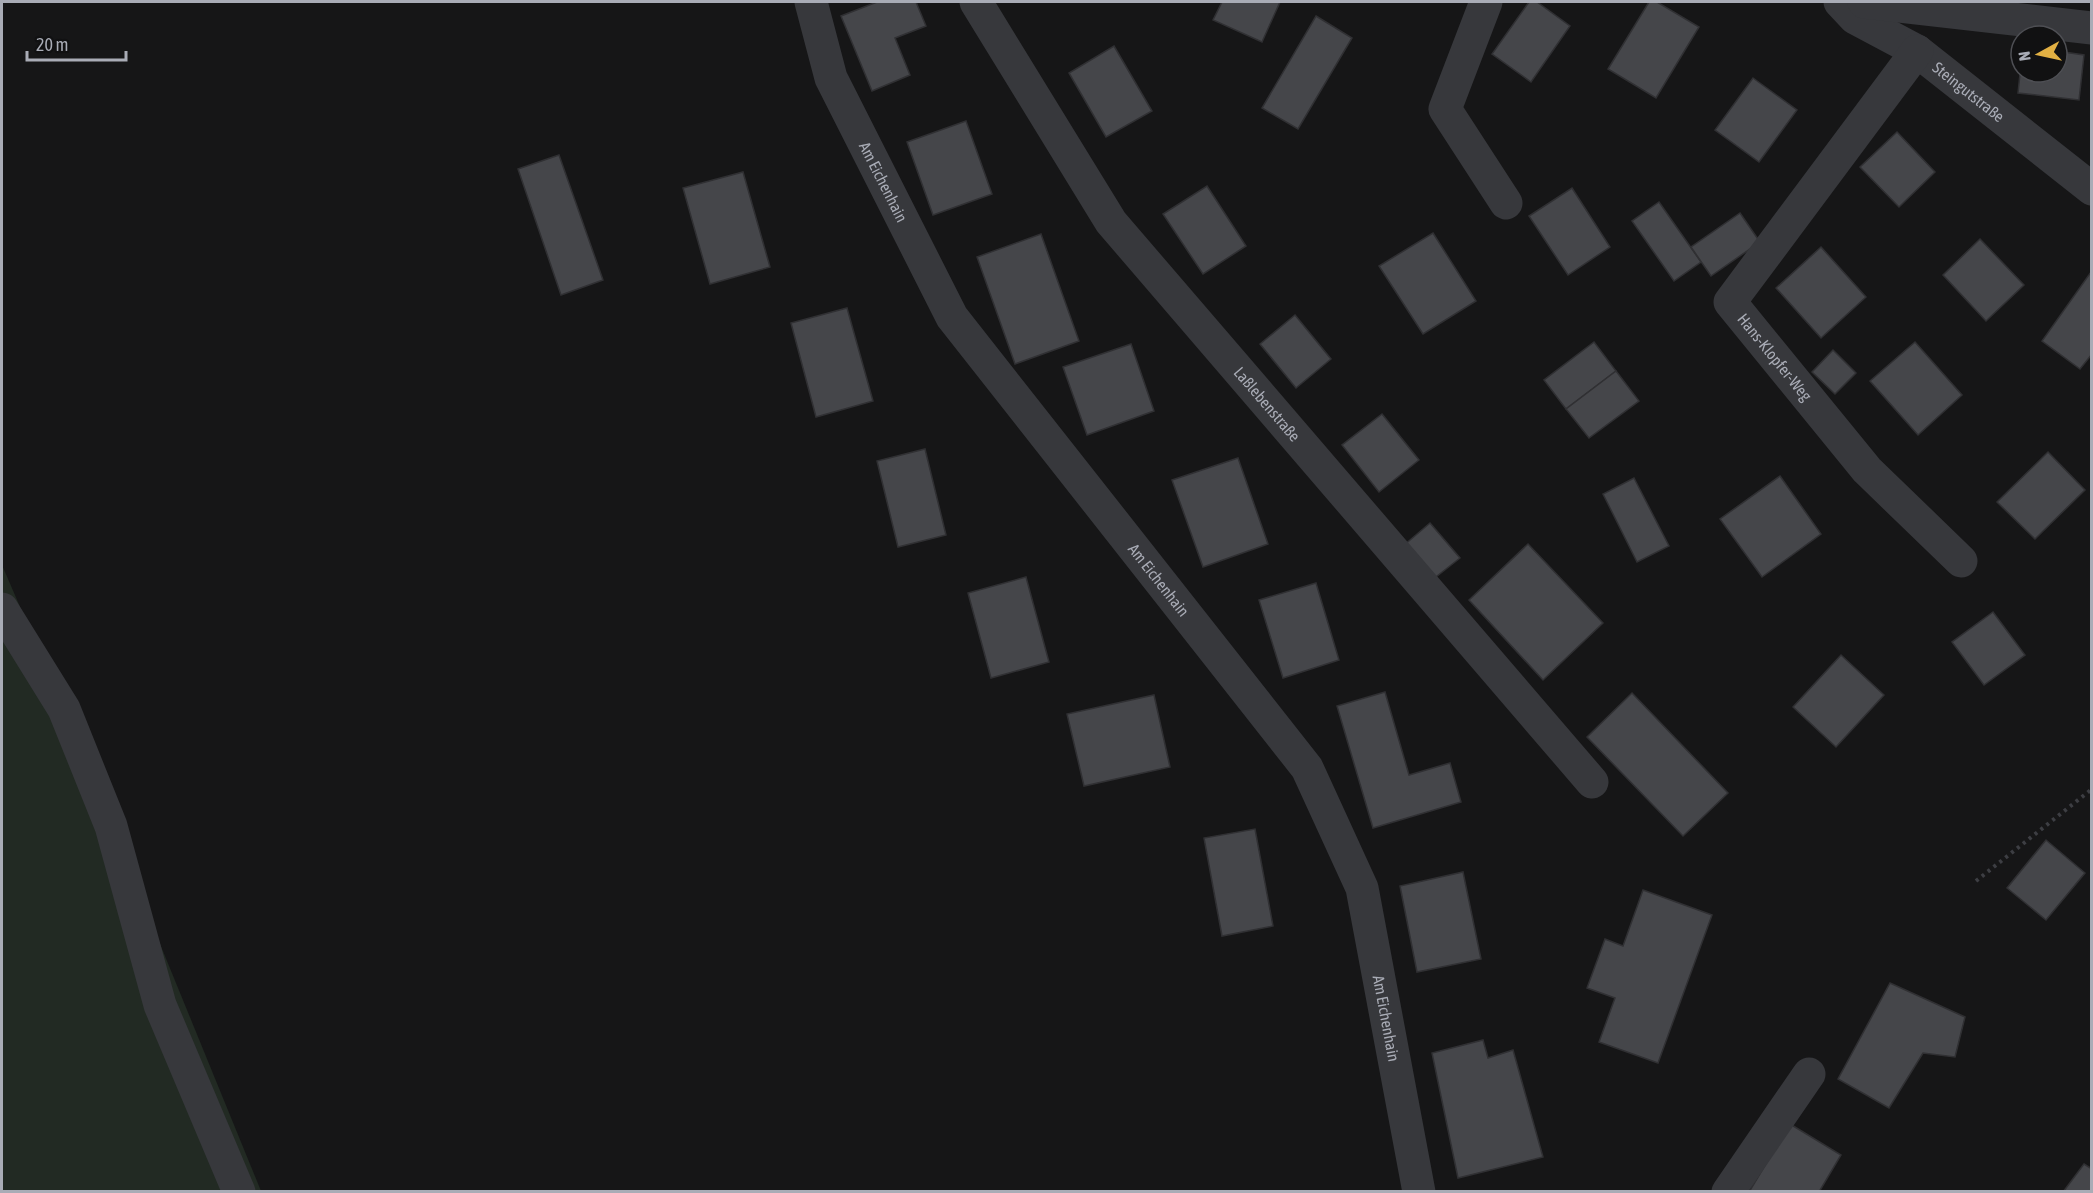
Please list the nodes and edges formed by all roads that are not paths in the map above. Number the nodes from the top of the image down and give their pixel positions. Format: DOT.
graph roads {
  1 [pos="811,2"];
  2 [pos="976,2"];
  3 [pos="1486,2"];
  4 [pos="1840,2"];
  5 [pos="1864,2"];
  6 [pos="2091,28"];
  7 [pos="1917,51"];
  8 [pos="2091,189"];
  9 [pos="1506,203"];
  10 [pos="1961,561"];
  11 [pos="2,609"];
  12 [pos="1592,782"];
  13 [pos="1809,1074"];
  14 [pos="239,1191"];
  15 [pos="1419,1191"];
  16 [pos="1728,1191"];
  1 -- 15 [label="street, Am Eichenhain"];
  2 -- 12 [label="street, Laßlebenstraße"];
  3 -- 9 [label="street"];
  4 -- 7 [label="street, Steingutstraße"];
  5 -- 6 [label="street"];
  7 -- 8 [label="street, Steingutstraße"];
  7 -- 10 [label="street, Hans-Klopfer-Weg"];
  11 -- 14 [label="street"];
  13 -- 16 [label="street"];
}
